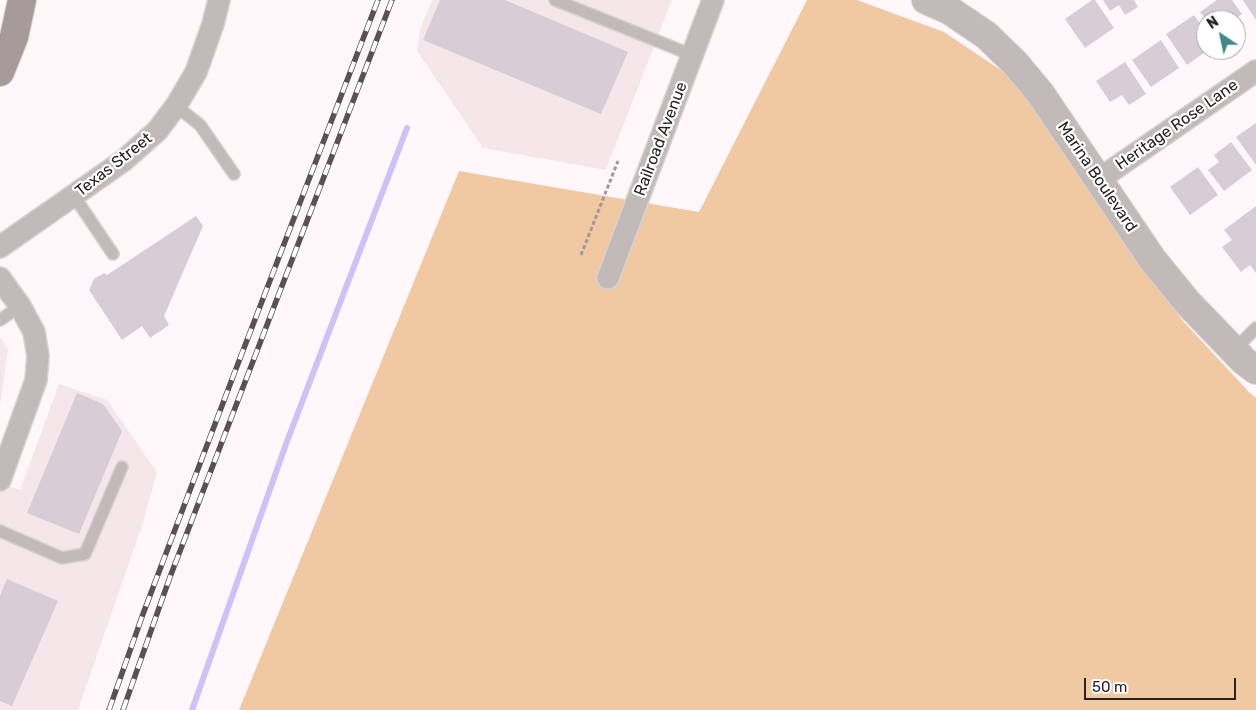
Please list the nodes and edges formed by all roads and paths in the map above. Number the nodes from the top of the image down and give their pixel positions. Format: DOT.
graph roads {
  1 [pos="22,0"];
  2 [pos="219,0"];
  3 [pos="555,0"];
  4 [pos="713,0"];
  5 [pos="926,0"];
  6 [pos="692,55"];
  7 [pos="1256,71"];
  8 [pos="0,72"];
  9 [pos="176,106"];
  10 [pos="618,161"];
  11 [pos="234,174"];
  12 [pos="1098,180"];
  13 [pos="74,196"];
  14 [pos="0,247"];
  15 [pos="113,254"];
  16 [pos="581,255"];
  17 [pos="0,278"];
  18 [pos="608,278"];
  19 [pos="20,306"];
  20 [pos="0,320"];
  21 [pos="1256,328"];
  22 [pos="1234,350"];
  23 [pos="1256,370"];
  24 [pos="122,467"];
  25 [pos="0,480"];
  26 [pos="0,531"];
  1 -- 8 [label="main road"];
  2 -- 9 [label="street, Texas Street"];
  3 -- 6 [label="lane"];
  4 -- 6 [label="street, Railroad Avenue"];
  5 -- 12 [label="street, Marina Boulevard"];
  6 -- 18 [label="street, Railroad Avenue"];
  7 -- 12 [label="street, Heritage Rose Lane"];
  9 -- 11 [label="lane"];
  9 -- 13 [label="street, Texas Street"];
  10 -- 16 [label="path"];
  12 -- 22 [label="street, Marina Boulevard"];
  13 -- 14 [label="street, Texas Street"];
  13 -- 15 [label="lane"];
  17 -- 19 [label="street"];
  19 -- 20 [label="lane"];
  19 -- 25 [label="street"];
  21 -- 22 [label="lane"];
  22 -- 23 [label="street, Marina Boulevard"];
  24 -- 26 [label="lane"];
}
